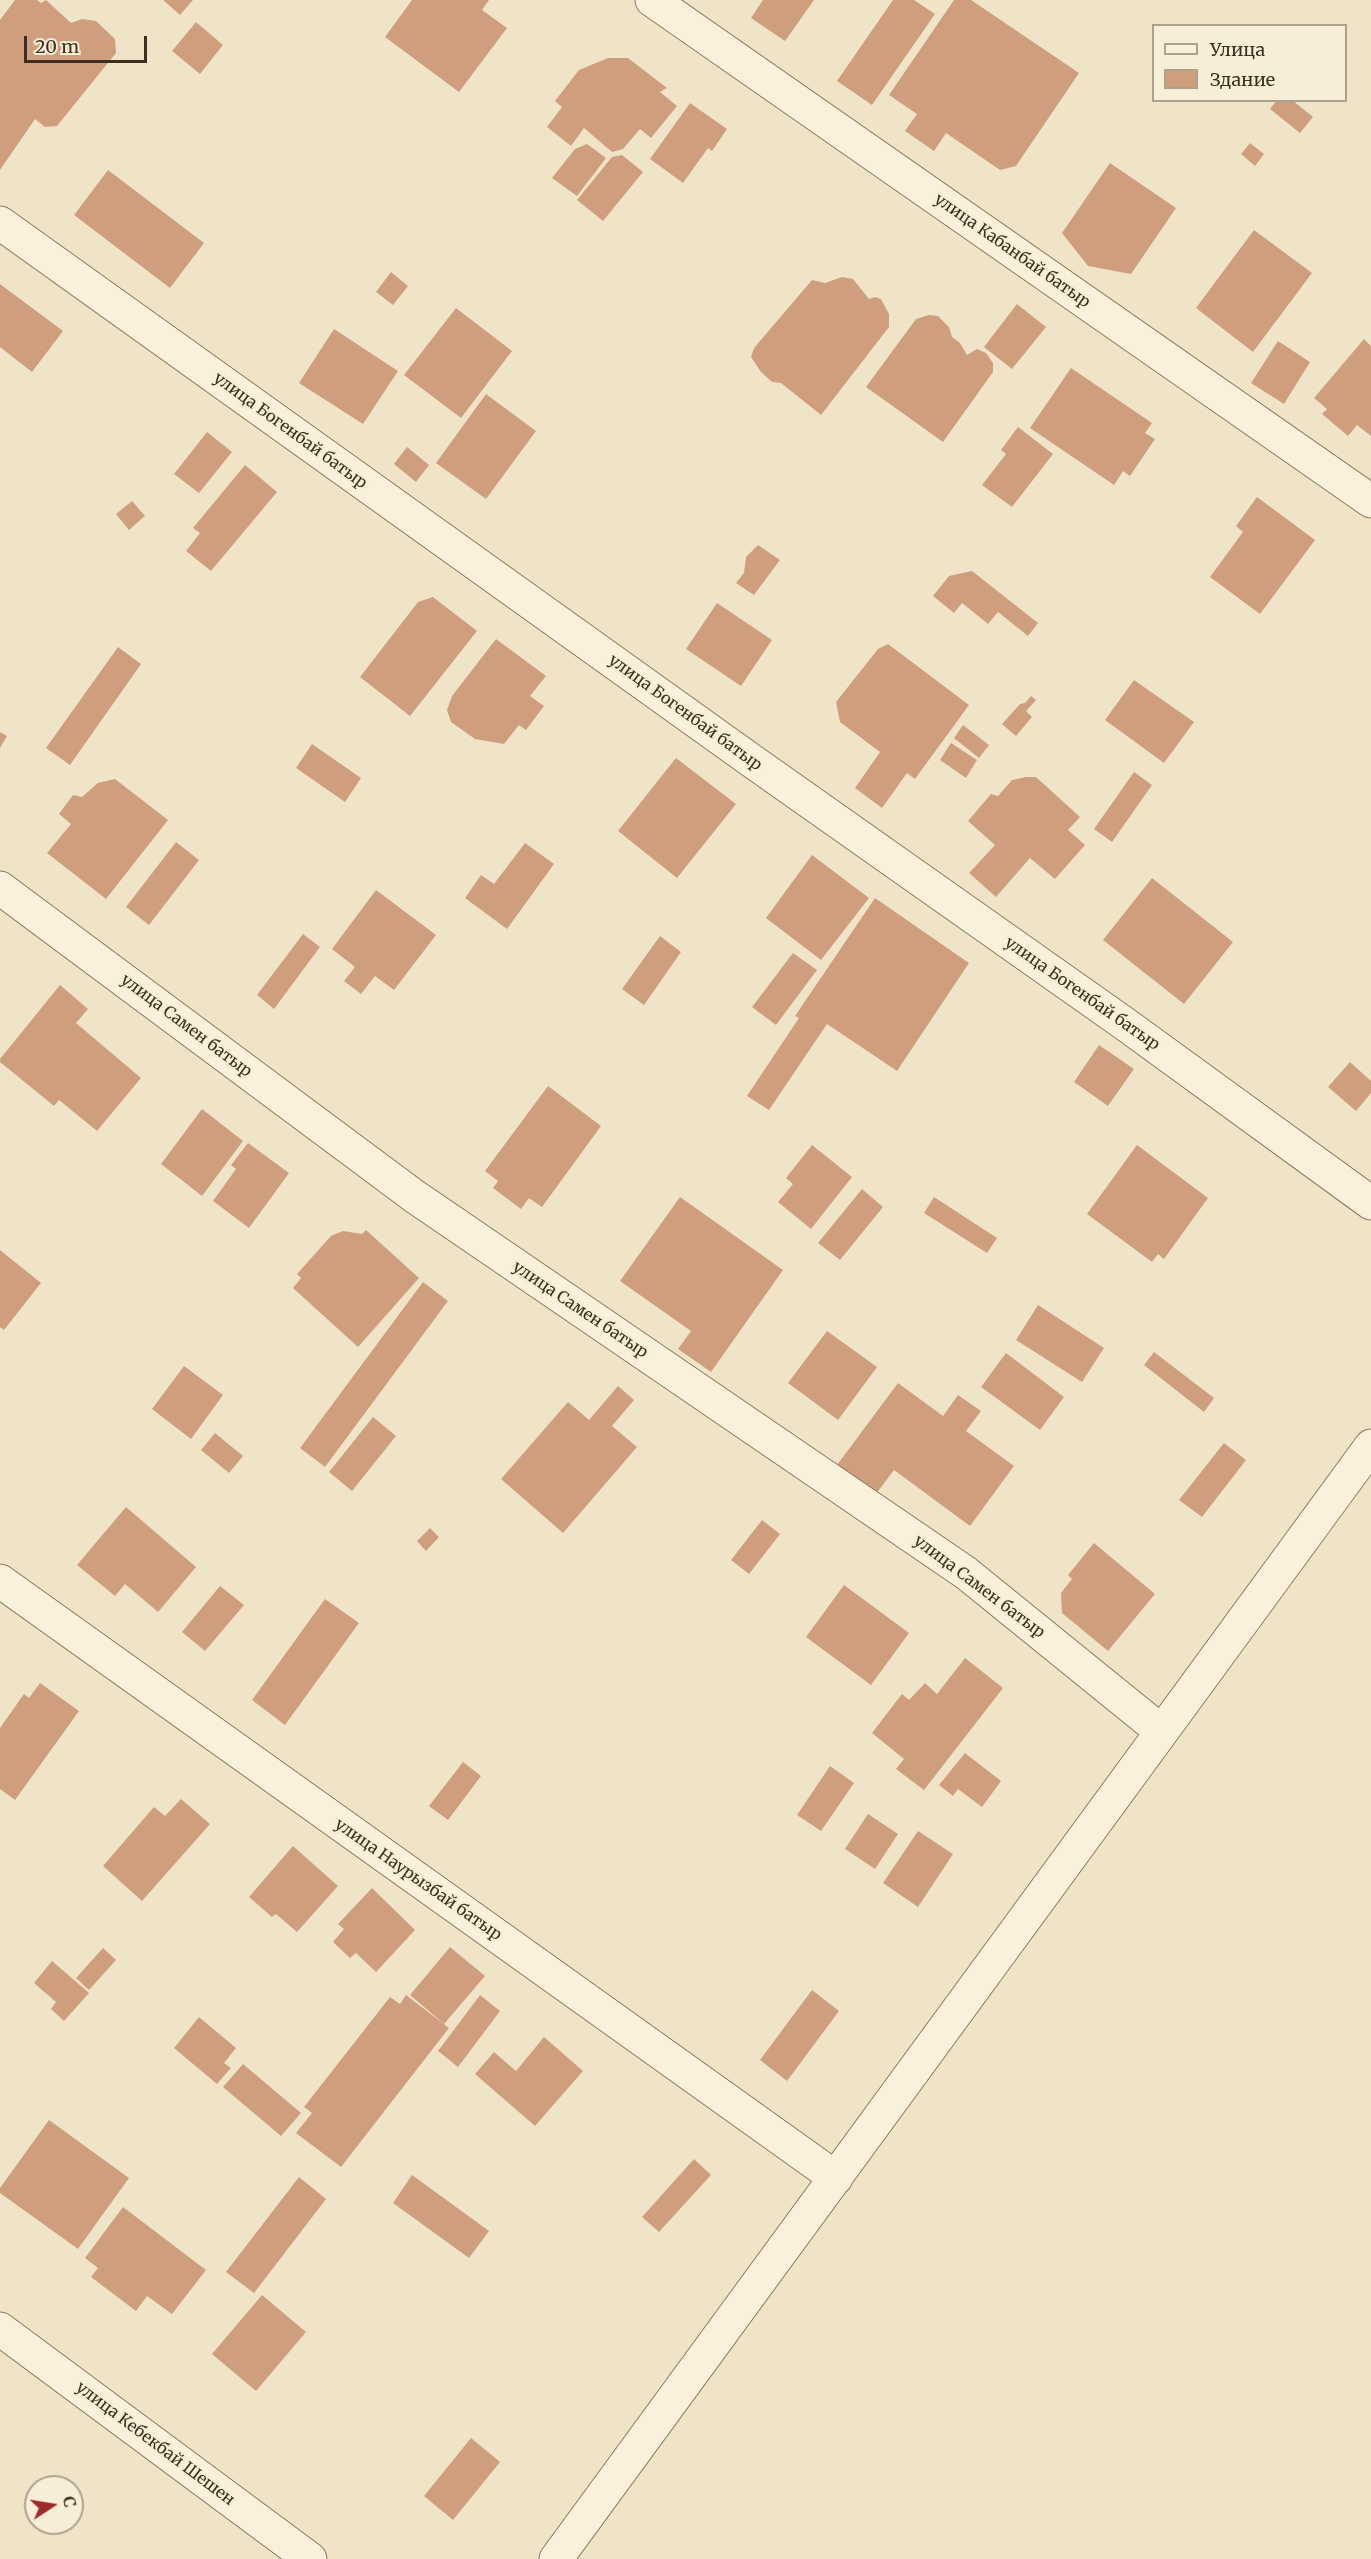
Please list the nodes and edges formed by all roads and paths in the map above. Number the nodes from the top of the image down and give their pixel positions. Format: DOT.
graph roads {
  1 [pos="652,0"];
  2 [pos="0,223"];
  3 [pos="1371,501"];
  4 [pos="0,888"];
  5 [pos="1371,1203"];
  6 [pos="1371,1446"];
  7 [pos="0,1581"];
  8 [pos="1161,1731"];
  9 [pos="836,2178"];
  10 [pos="0,2329"];
  11 [pos="310,2559"];
  12 [pos="556,2559"];
  1 -- 3 [label="street, улица Кабанбай батыр"];
  2 -- 5 [label="street, улица Богенбай батыр"];
  4 -- 8 [label="street, улица Самен батыр"];
  6 -- 8 [label="street"];
  7 -- 9 [label="street, улица Наурызбай батыр"];
  8 -- 9 [label="street"];
  9 -- 12 [label="street"];
  10 -- 11 [label="street, улица Кебекбай Шешен"];
}
